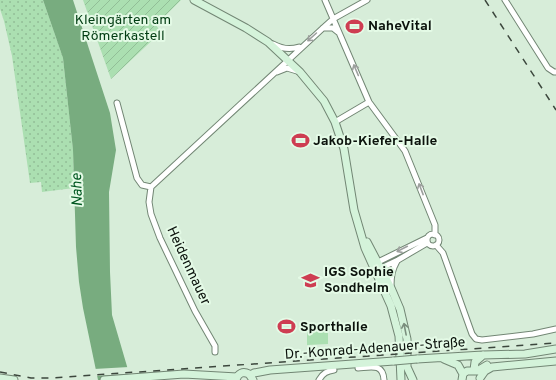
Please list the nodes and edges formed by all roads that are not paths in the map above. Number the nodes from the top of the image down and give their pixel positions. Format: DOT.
graph roads {
  1 [pos="194,0"];
  2 [pos="325,0"];
  3 [pos="367,0"];
  4 [pos="505,0"];
  5 [pos="333,19"];
  6 [pos="323,28"];
  7 [pos="342,37"];
  8 [pos="268,42"];
  9 [pos="302,46"];
  10 [pos="288,60"];
  11 [pos="300,72"];
  12 [pos="556,72"];
  13 [pos="272,74"];
  14 [pos="370,102"];
  15 [pos="117,103"];
  16 [pos="335,122"];
  17 [pos="151,187"];
  18 [pos="435,235"];
  19 [pos="427,241"];
  20 [pos="436,245"];
  21 [pos="398,260"];
  22 [pos="377,266"];
  23 [pos="391,288"];
  24 [pos="556,329"];
  25 [pos="556,349"];
  26 [pos="215,352"];
  27 [pos="486,355"];
  28 [pos="438,358"];
  29 [pos="397,360"];
  30 [pos="556,361"];
  31 [pos="509,366"];
  32 [pos="358,368"];
  33 [pos="334,370"];
  34 [pos="475,371"];
  35 [pos="202,375"];
  36 [pos="463,377"];
  37 [pos="0,378"];
  38 [pos="236,378"];
  39 [pos="252,378"];
  40 [pos="480,379"];
  41 [pos="14,380"];
  42 [pos="104,380"];
  43 [pos="223,380"];
  44 [pos="319,380"];
  45 [pos="384,380"];
  46 [pos="398,380"];
  47 [pos="402,380"];
  48 [pos="413,380"];
  1 -- 8 [label="street"];
  2 -- 5 [label="street"];
  3 -- 5 [label="street"];
  4 -- 12 [label="street"];
  5 -- 6 [label="street"];
  5 -- 7 [label="street"];
  6 -- 7 [label="street"];
  6 -- 9 [label="street, one-way"];
  14 -- 7 [label="street, one-way"];
  8 -- 9 [label="street"];
  8 -- 10 [label="street"];
  9 -- 10 [label="street"];
  10 -- 11 [label="street"];
  10 -- 13 [label="street"];
  11 -- 13 [label="street"];
  11 -- 16 [label="street"];
  13 -- 17 [label="street"];
  14 -- 16 [label="street"];
  18 -- 14 [label="street, one-way"];
  15 -- 17 [label="street"];
  16 -- 22 [label="street"];
  17 -- 26 [label="street, Heidenmauer"];
  18 -- 19 [label="street"];
  18 -- 20 [label="street"];
  19 -- 20 [label="street"];
  19 -- 21 [label="street"];
  19 -- 22 [label="street, one-way"];
  20 -- 24 [label="street"];
  21 -- 22 [label="street"];
  21 -- 23 [label="street"];
  22 -- 23 [label="street"];
  22 -- 29 [label="street"];
  48 -- 23 [label="street, one-way"];
  25 -- 27 [label="street, Dr.-Konrad-Adenauer-Straße"];
  27 -- 28 [label="street, Dr.-Konrad-Adenauer-Straße"];
  27 -- 34 [label="street, Dr.-Konrad-Adenauer-Straße"];
  28 -- 29 [label="street, Dr.-Konrad-Adenauer-Straße, bridge"];
  28 -- 36 [label="street"];
  29 -- 39 [label="street, Dr.-Konrad-Adenauer-Straße"];
  29 -- 46 [label="street"];
  29 -- 47 [label="street"];
  30 -- 31 [label="street"];
  31 -- 34 [label="street"];
  31 -- 40 [label="street"];
  32 -- 45 [label="street"];
  33 -- 44 [label="street"];
  34 -- 36 [label="street"];
  34 -- 40 [label="street"];
  35 -- 38 [label="street, Dr.-Konrad-Adenauer-Straße"];
  35 -- 42 [label="street"];
  35 -- 43 [label="street"];
  37 -- 41 [label="street"];
  38 -- 39 [label="street, Dr.-Konrad-Adenauer-Straße"];
}
